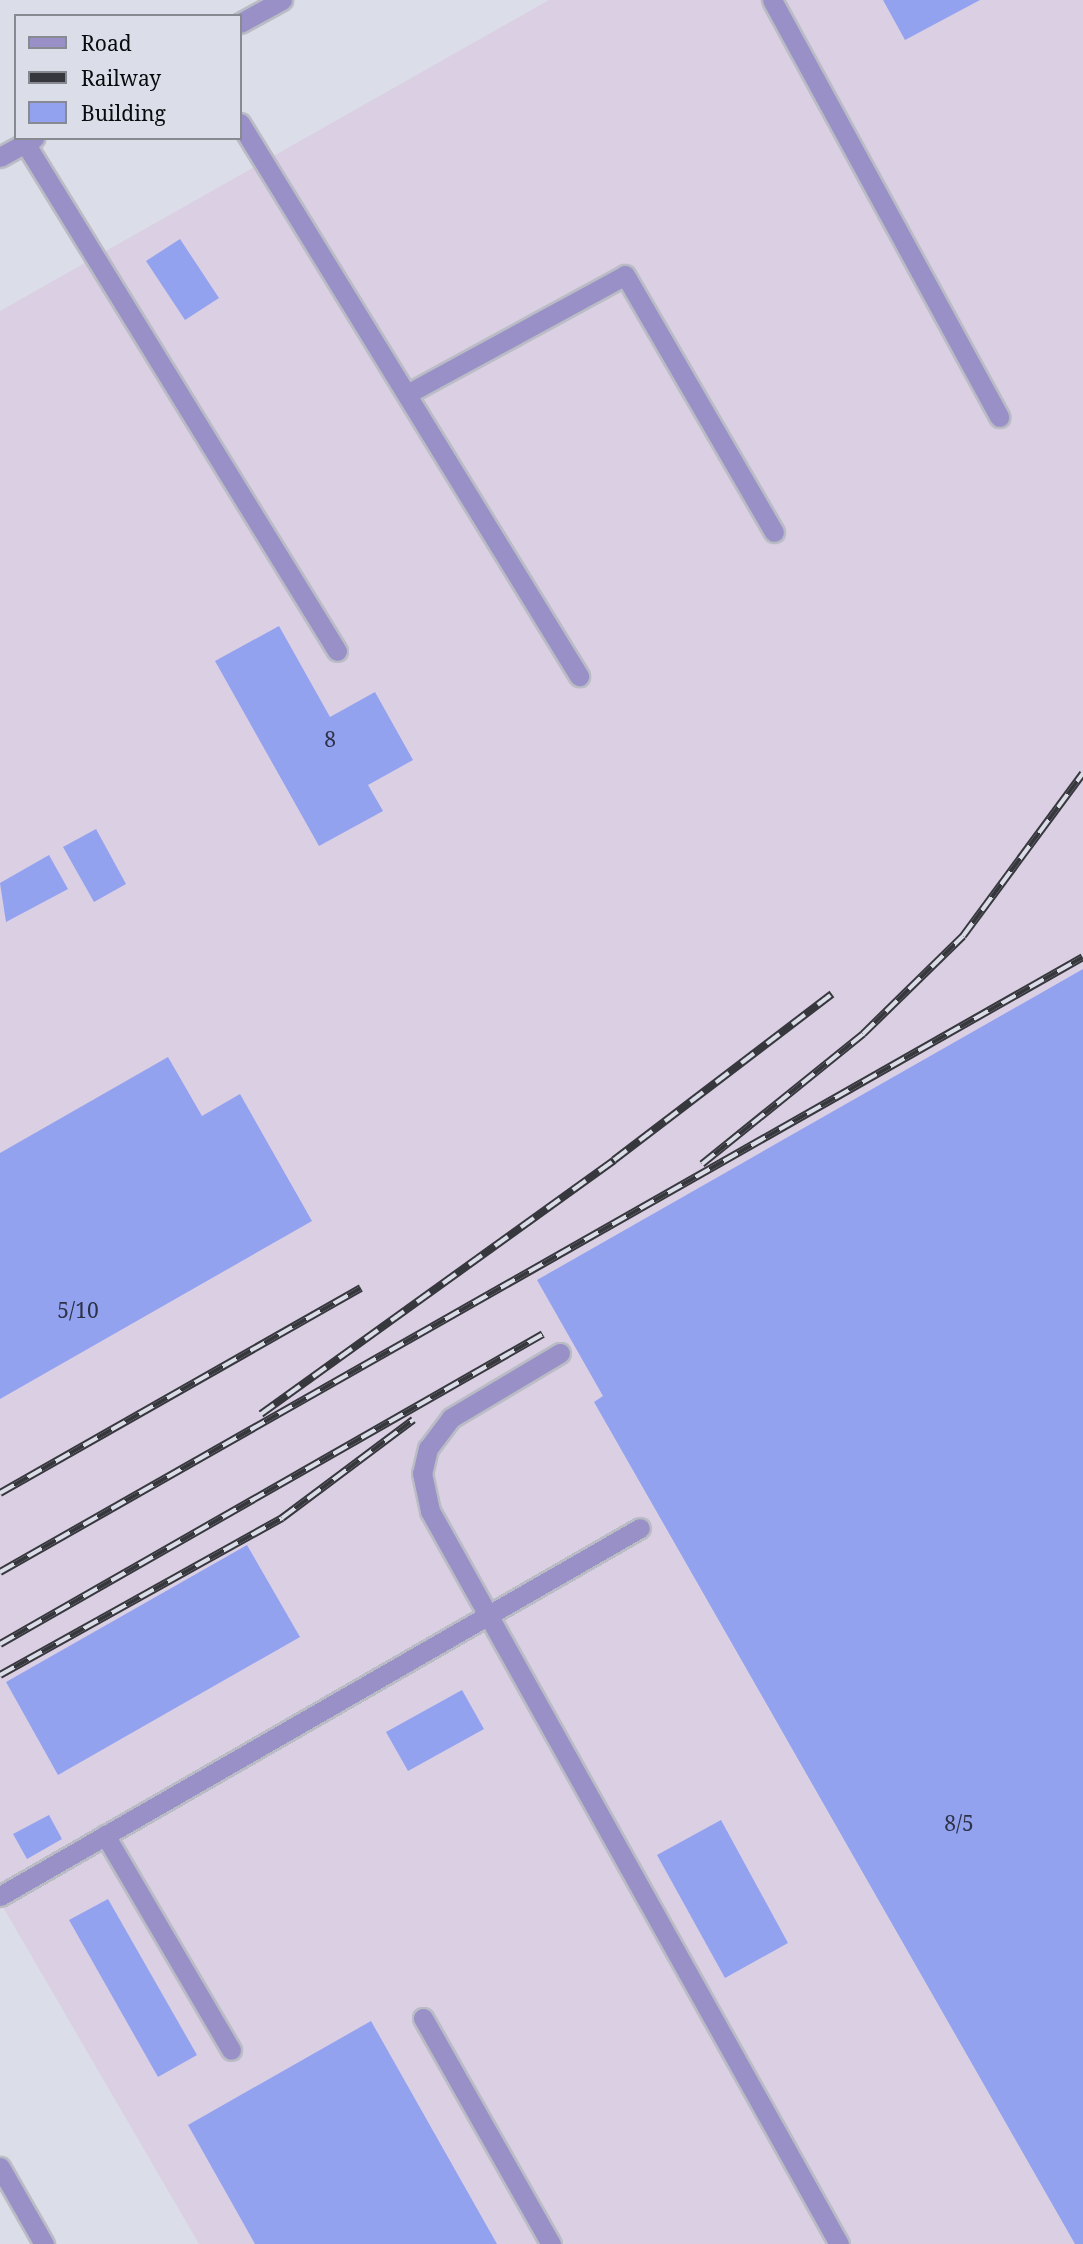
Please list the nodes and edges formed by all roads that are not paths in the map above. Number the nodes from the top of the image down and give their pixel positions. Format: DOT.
graph roads {
  1 [pos="282,0"];
  2 [pos="772,0"];
  3 [pos="242,22"];
  4 [pos="242,126"];
  5 [pos="29,141"];
  6 [pos="0,157"];
  7 [pos="407,394"];
  8 [pos="999,417"];
  9 [pos="774,532"];
  10 [pos="337,651"];
  11 [pos="579,676"];
  12 [pos="560,1353"];
  13 [pos="640,1528"];
  14 [pos="488,1614"];
  15 [pos="105,1835"];
  16 [pos="0,1896"];
  17 [pos="423,2018"];
  18 [pos="231,2050"];
  19 [pos="0,2167"];
  20 [pos="44,2244"];
  21 [pos="551,2244"];
  22 [pos="839,2244"];
  1 -- 3 [label="street"];
  2 -- 8 [label="street"];
  4 -- 7 [label="street"];
  5 -- 6 [label="street"];
  5 -- 10 [label="street"];
  7 -- 9 [label="street"];
  7 -- 11 [label="street"];
  12 -- 14 [label="street"];
  13 -- 14 [label="street"];
  14 -- 15 [label="street"];
  14 -- 22 [label="street"];
  15 -- 16 [label="street"];
  15 -- 18 [label="street"];
  17 -- 21 [label="street"];
  19 -- 20 [label="street"];
}
